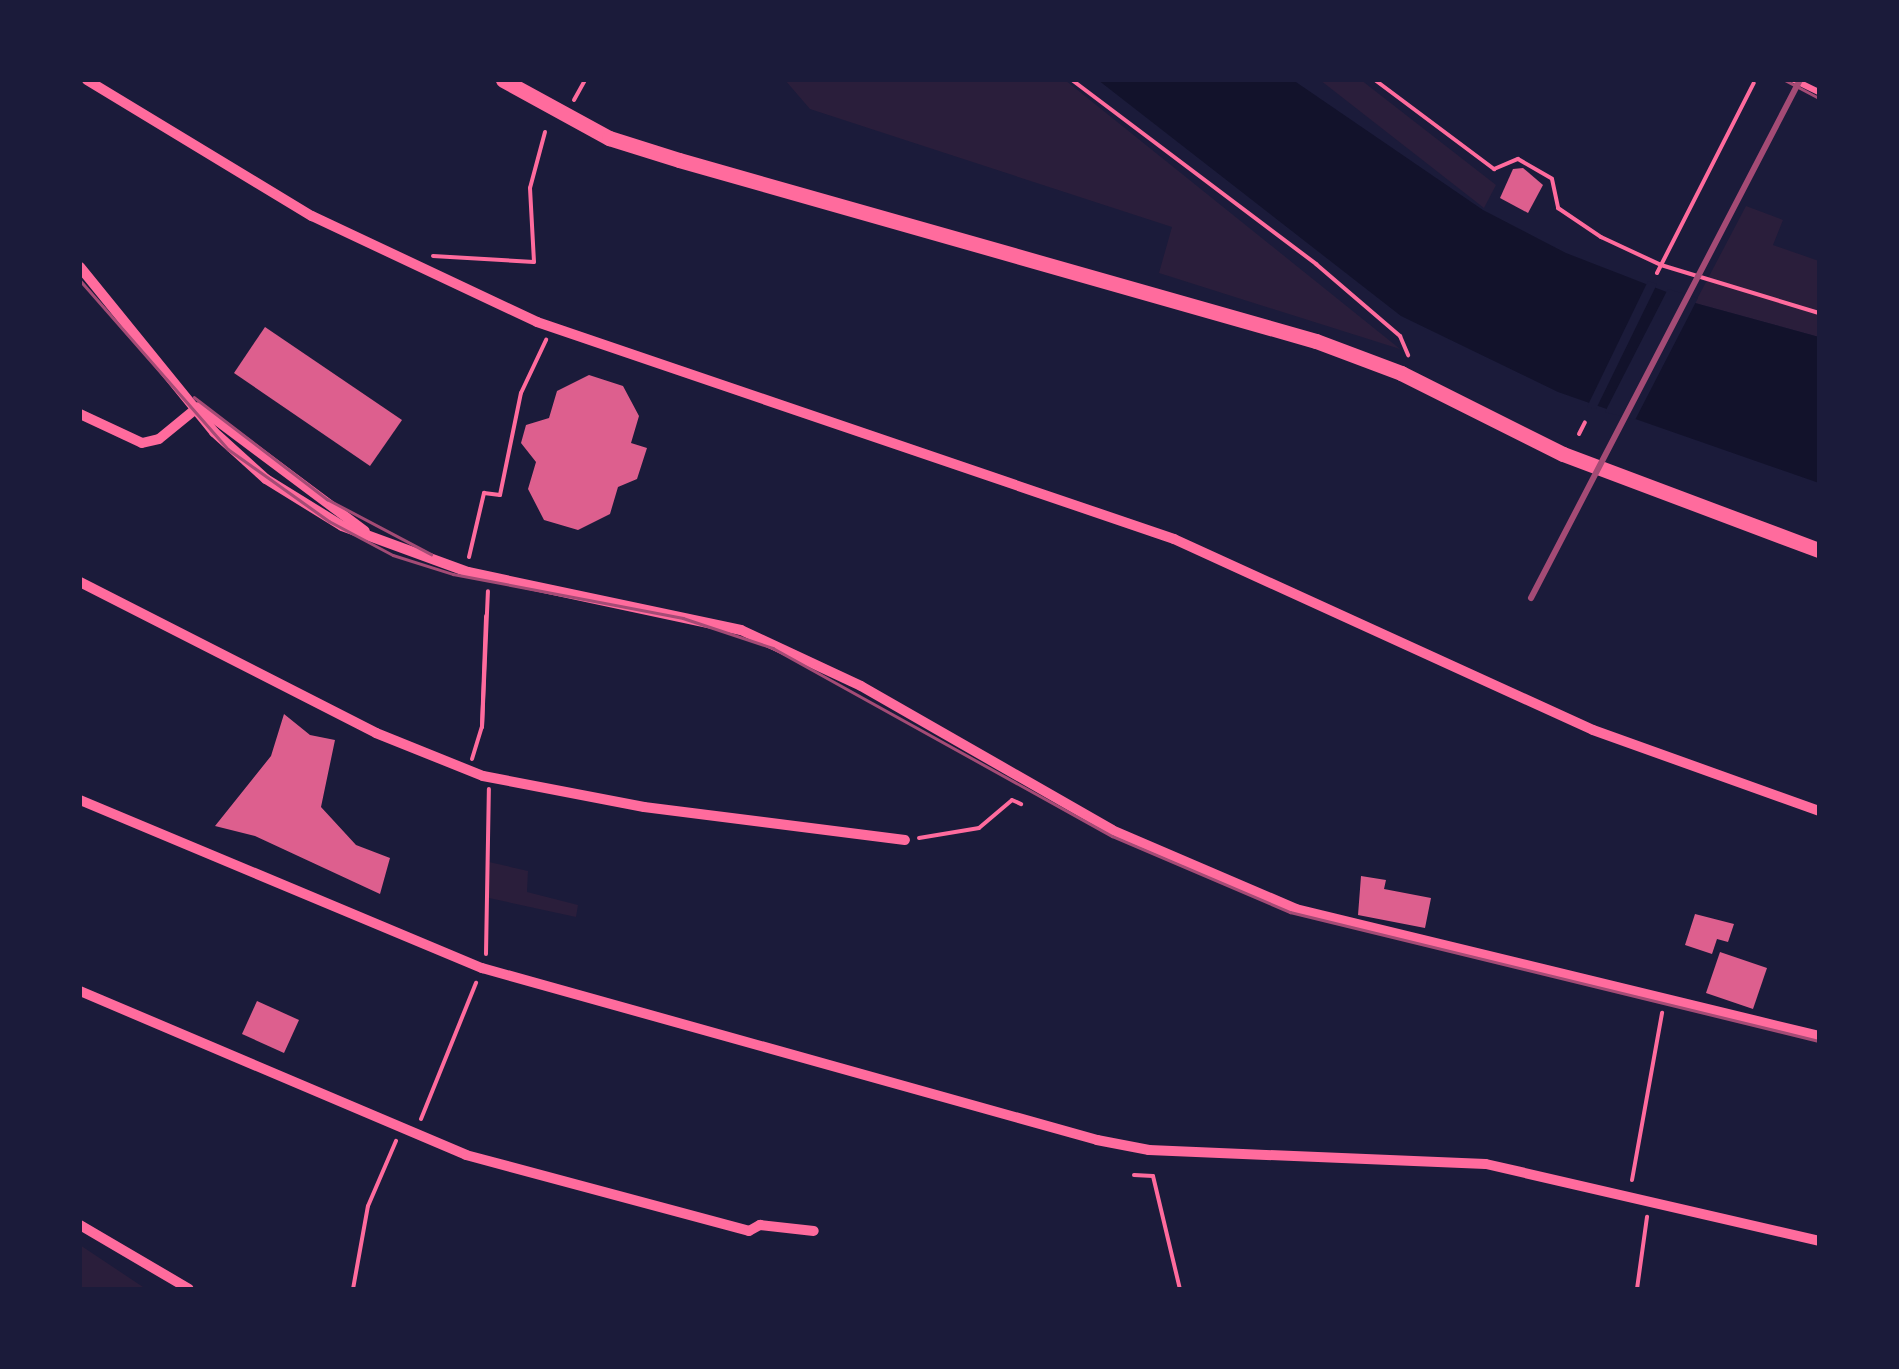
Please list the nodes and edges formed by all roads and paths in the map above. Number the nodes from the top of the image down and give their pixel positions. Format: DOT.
graph roads {
  1 [pos="87,80"];
  2 [pos="503,80"];
  3 [pos="585,80"];
  4 [pos="1072,80"];
  5 [pos="1376,80"];
  6 [pos="1794,80"];
  7 [pos="1754,83"];
  8 [pos="1819,92"];
  9 [pos="572,104"];
  10 [pos="545,132"];
  11 [pos="426,257"];
  12 [pos="1661,265"];
  13 [pos="80,268"];
  14 [pos="1657,273"];
  15 [pos="1819,313"];
  16 [pos="548,338"];
  17 [pos="1408,355"];
  18 [pos="198,407"];
  19 [pos="80,414"];
  20 [pos="1584,422"];
  21 [pos="1578,434"];
  22 [pos="1819,550"];
  23 [pos="469,557"];
  24 [pos="80,582"];
  25 [pos="488,591"];
  26 [pos="474,755"];
  27 [pos="490,790"];
  28 [pos="80,800"];
  29 [pos="1021,804"];
  30 [pos="1819,811"];
  31 [pos="905,840"];
  32 [pos="486,955"];
  33 [pos="478,978"];
  34 [pos="80,991"];
  35 [pos="1661,1016"];
  36 [pos="1819,1036"];
  37 [pos="432,1124"];
  38 [pos="411,1147"];
  39 [pos="1134,1175"];
  40 [pos="1632,1180"];
  41 [pos="1648,1208"];
  42 [pos="80,1225"];
  43 [pos="814,1231"];
  44 [pos="1819,1241"];
  45 [pos="189,1289"];
  46 [pos="354,1289"];
  47 [pos="1180,1289"];
  48 [pos="1637,1289"];
  1 -- 30 [label="street"];
  2 -- 22 [label="street"];
  3 -- 9 [label="path"];
  4 -- 17 [label="path"];
  5 -- 12 [label="path"];
  6 -- 8 [label="lane"];
  7 -- 12 [label="path"];
  10 -- 11 [label="path"];
  12 -- 14 [label="path"];
  12 -- 15 [label="path"];
  13 -- 18 [label="street"];
  16 -- 23 [label="path"];
  18 -- 19 [label="street"];
  18 -- 36 [label="street"];
  20 -- 21 [label="path"];
  24 -- 31 [label="street"];
  25 -- 26 [label="path"];
  27 -- 32 [label="path"];
  28 -- 44 [label="street"];
  29 -- 31 [label="path"];
  33 -- 37 [label="path"];
  34 -- 43 [label="street"];
  35 -- 40 [label="path"];
  38 -- 46 [label="path"];
  39 -- 47 [label="path"];
  41 -- 48 [label="path"];
  42 -- 45 [label="street"];
}
